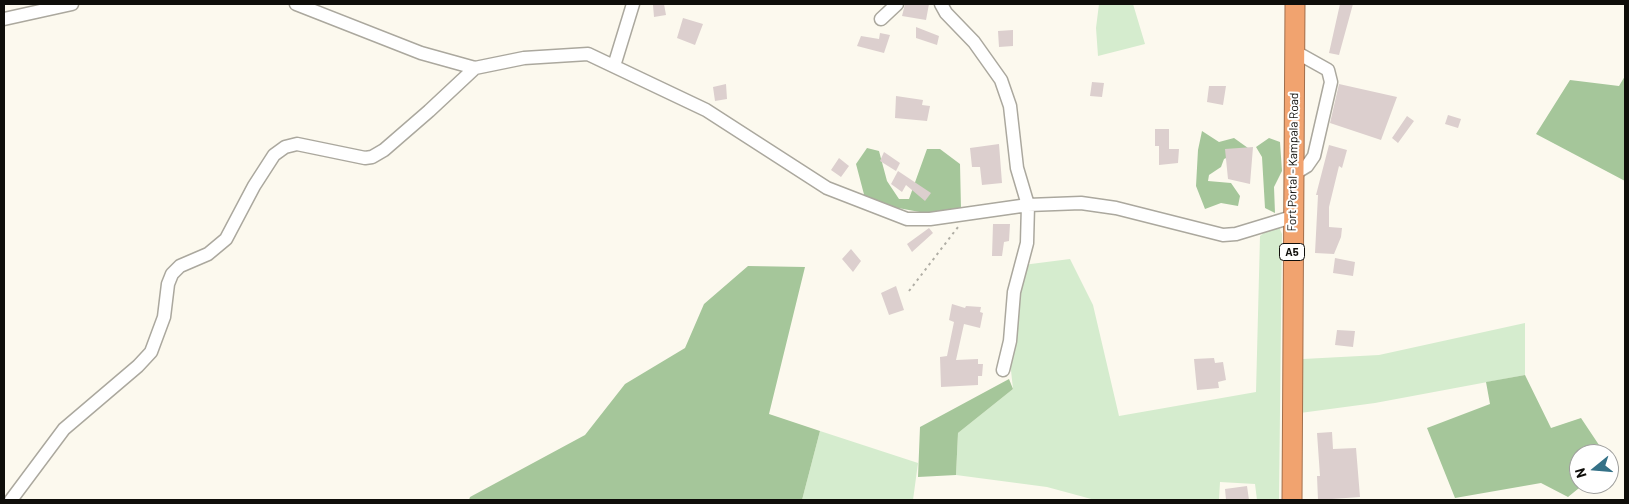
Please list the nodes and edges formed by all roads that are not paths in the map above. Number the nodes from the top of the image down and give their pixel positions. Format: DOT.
graph roads {
  1 [pos="72,4"];
  2 [pos="296,4"];
  3 [pos="633,4"];
  4 [pos="897,4"];
  5 [pos="941,4"];
  6 [pos="1294,4"];
  7 [pos="4,19"];
  8 [pos="881,19"];
  9 [pos="1294,51"];
  10 [pos="614,66"];
  11 [pos="474,68"];
  12 [pos="1294,174"];
  13 [pos="1028,205"];
  14 [pos="1292,217"];
  15 [pos="1003,370"];
  16 [pos="11,500"];
  17 [pos="1292,500"];
  1 -- 7 [label="street"];
  2 -- 11 [label="street"];
  3 -- 10 [label="street"];
  4 -- 8 [label="street"];
  5 -- 13 [label="street"];
  6 -- 9 [label="highway, Fort Portal - Kampala Road / A5"];
  9 -- 12 [label="highway, Fort Portal - Kampala Road / A5"];
  9 -- 12 [label="street"];
  10 -- 11 [label="street"];
  10 -- 13 [label="street"];
  11 -- 16 [label="street"];
  12 -- 14 [label="highway, Fort Portal - Kampala Road / A5"];
  13 -- 14 [label="street"];
  13 -- 15 [label="street"];
  14 -- 17 [label="highway, Fort Portal - Kampala Road / A5"];
}
